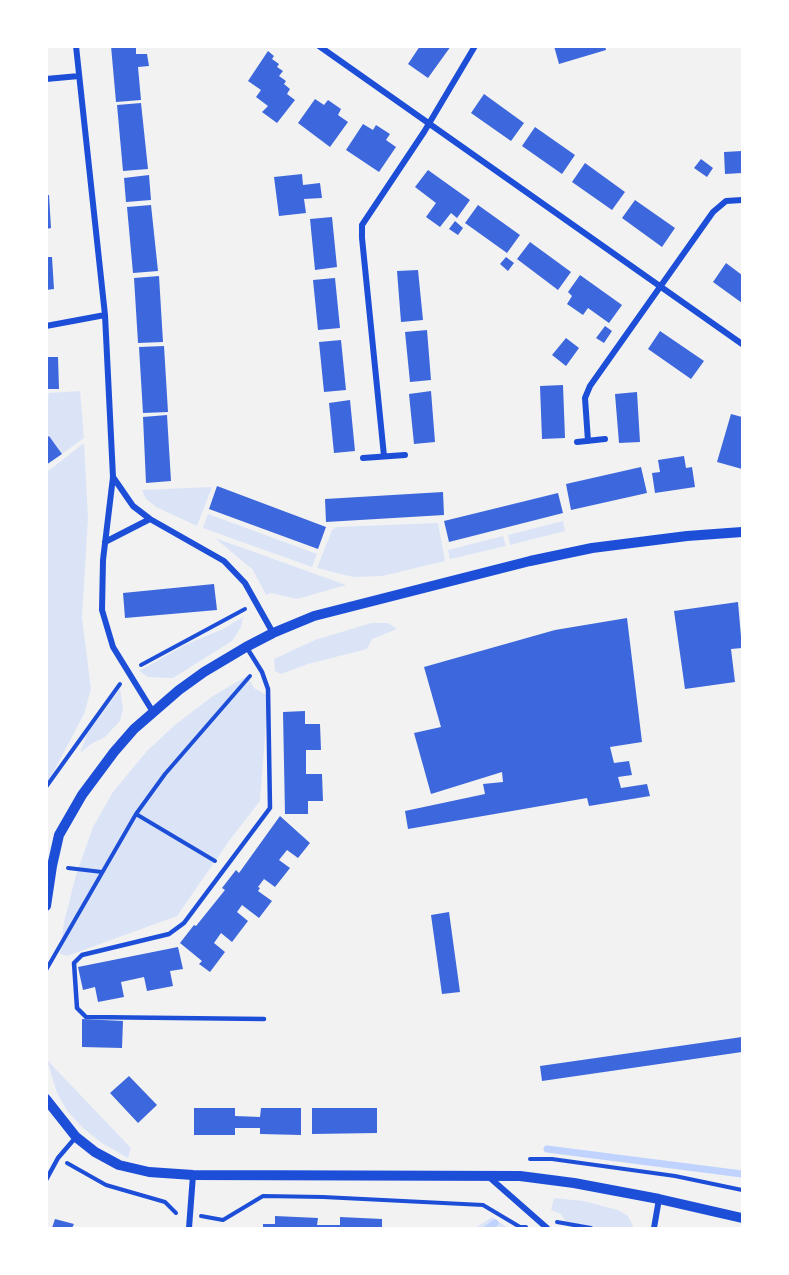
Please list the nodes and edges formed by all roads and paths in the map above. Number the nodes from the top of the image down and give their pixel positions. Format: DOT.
graph roads {
  1 [pos="76,46"];
  2 [pos="319,46"];
  3 [pos="475,46"];
  4 [pos="79,76"];
  5 [pos="46,79"];
  6 [pos="429,124"];
  7 [pos="742,200"];
  8 [pos="661,286"];
  9 [pos="105,315"];
  10 [pos="46,326"];
  11 [pos="742,344"];
  12 [pos="606,440"];
  13 [pos="588,441"];
  14 [pos="577,442"];
  15 [pos="405,455"];
  16 [pos="384,456"];
  17 [pos="363,458"];
  18 [pos="113,477"];
  19 [pos="150,519"];
  20 [pos="742,532"];
  21 [pos="105,542"];
  22 [pos="273,633"];
  23 [pos="246,646"];
  24 [pos="259,666"];
  25 [pos="153,712"];
  26 [pos="136,814"];
  27 [pos="52,866"];
  28 [pos="226,867"];
  29 [pos="103,872"];
  30 [pos="46,906"];
  31 [pos="46,970"];
  32 [pos="264,1019"];
  33 [pos="46,1099"];
  34 [pos="76,1137"];
  35 [pos="58,1158"];
  36 [pos="552,1159"];
  37 [pos="193,1175"];
  38 [pos="488,1176"];
  39 [pos="46,1180"];
  40 [pos="742,1190"];
  41 [pos="659,1198"];
  42 [pos="191,1213"];
  43 [pos="742,1218"];
  44 [pos="545,1226"];
  45 [pos="189,1228"];
  46 [pos="520,1228"];
  47 [pos="591,1228"];
  48 [pos="654,1228"];
  1 -- 4 [label="street"];
  2 -- 6 [label="street"];
  3 -- 6 [label="street"];
  4 -- 5 [label="street"];
  4 -- 9 [label="street"];
  6 -- 8 [label="street"];
  6 -- 16 [label="street"];
  7 -- 8 [label="street"];
  8 -- 11 [label="street"];
  8 -- 13 [label="street"];
  9 -- 10 [label="street"];
  9 -- 18 [label="street"];
  12 -- 13 [label="street"];
  13 -- 14 [label="street"];
  15 -- 16 [label="street"];
  16 -- 17 [label="street"];
  18 -- 19 [label="street"];
  18 -- 21 [label="street"];
  19 -- 21 [label="street"];
  19 -- 22 [label="street"];
  20 -- 22 [label="street"];
  21 -- 25 [label="street"];
  22 -- 23 [label="street"];
  23 -- 24 [label="lane"];
  23 -- 25 [label="street"];
  24 -- 26 [label="path"];
  24 -- 28 [label="lane"];
  25 -- 27 [label="street"];
  26 -- 28 [label="path"];
  26 -- 29 [label="path"];
  27 -- 29 [label="path"];
  27 -- 30 [label="street"];
  28 -- 32 [label="lane"];
  29 -- 31 [label="path"];
  33 -- 34 [label="street"];
  34 -- 35 [label="lane"];
  34 -- 37 [label="street"];
  35 -- 39 [label="lane"];
  35 -- 42 [label="path"];
  36 -- 40 [label="path"];
  37 -- 38 [label="street"];
  37 -- 42 [label="street"];
  38 -- 41 [label="street"];
  38 -- 44 [label="street"];
  41 -- 43 [label="street"];
  41 -- 48 [label="street"];
  42 -- 45 [label="street"];
  42 -- 46 [label="path"];
  44 -- 46 [label="path"];
  44 -- 47 [label="path"];
}
